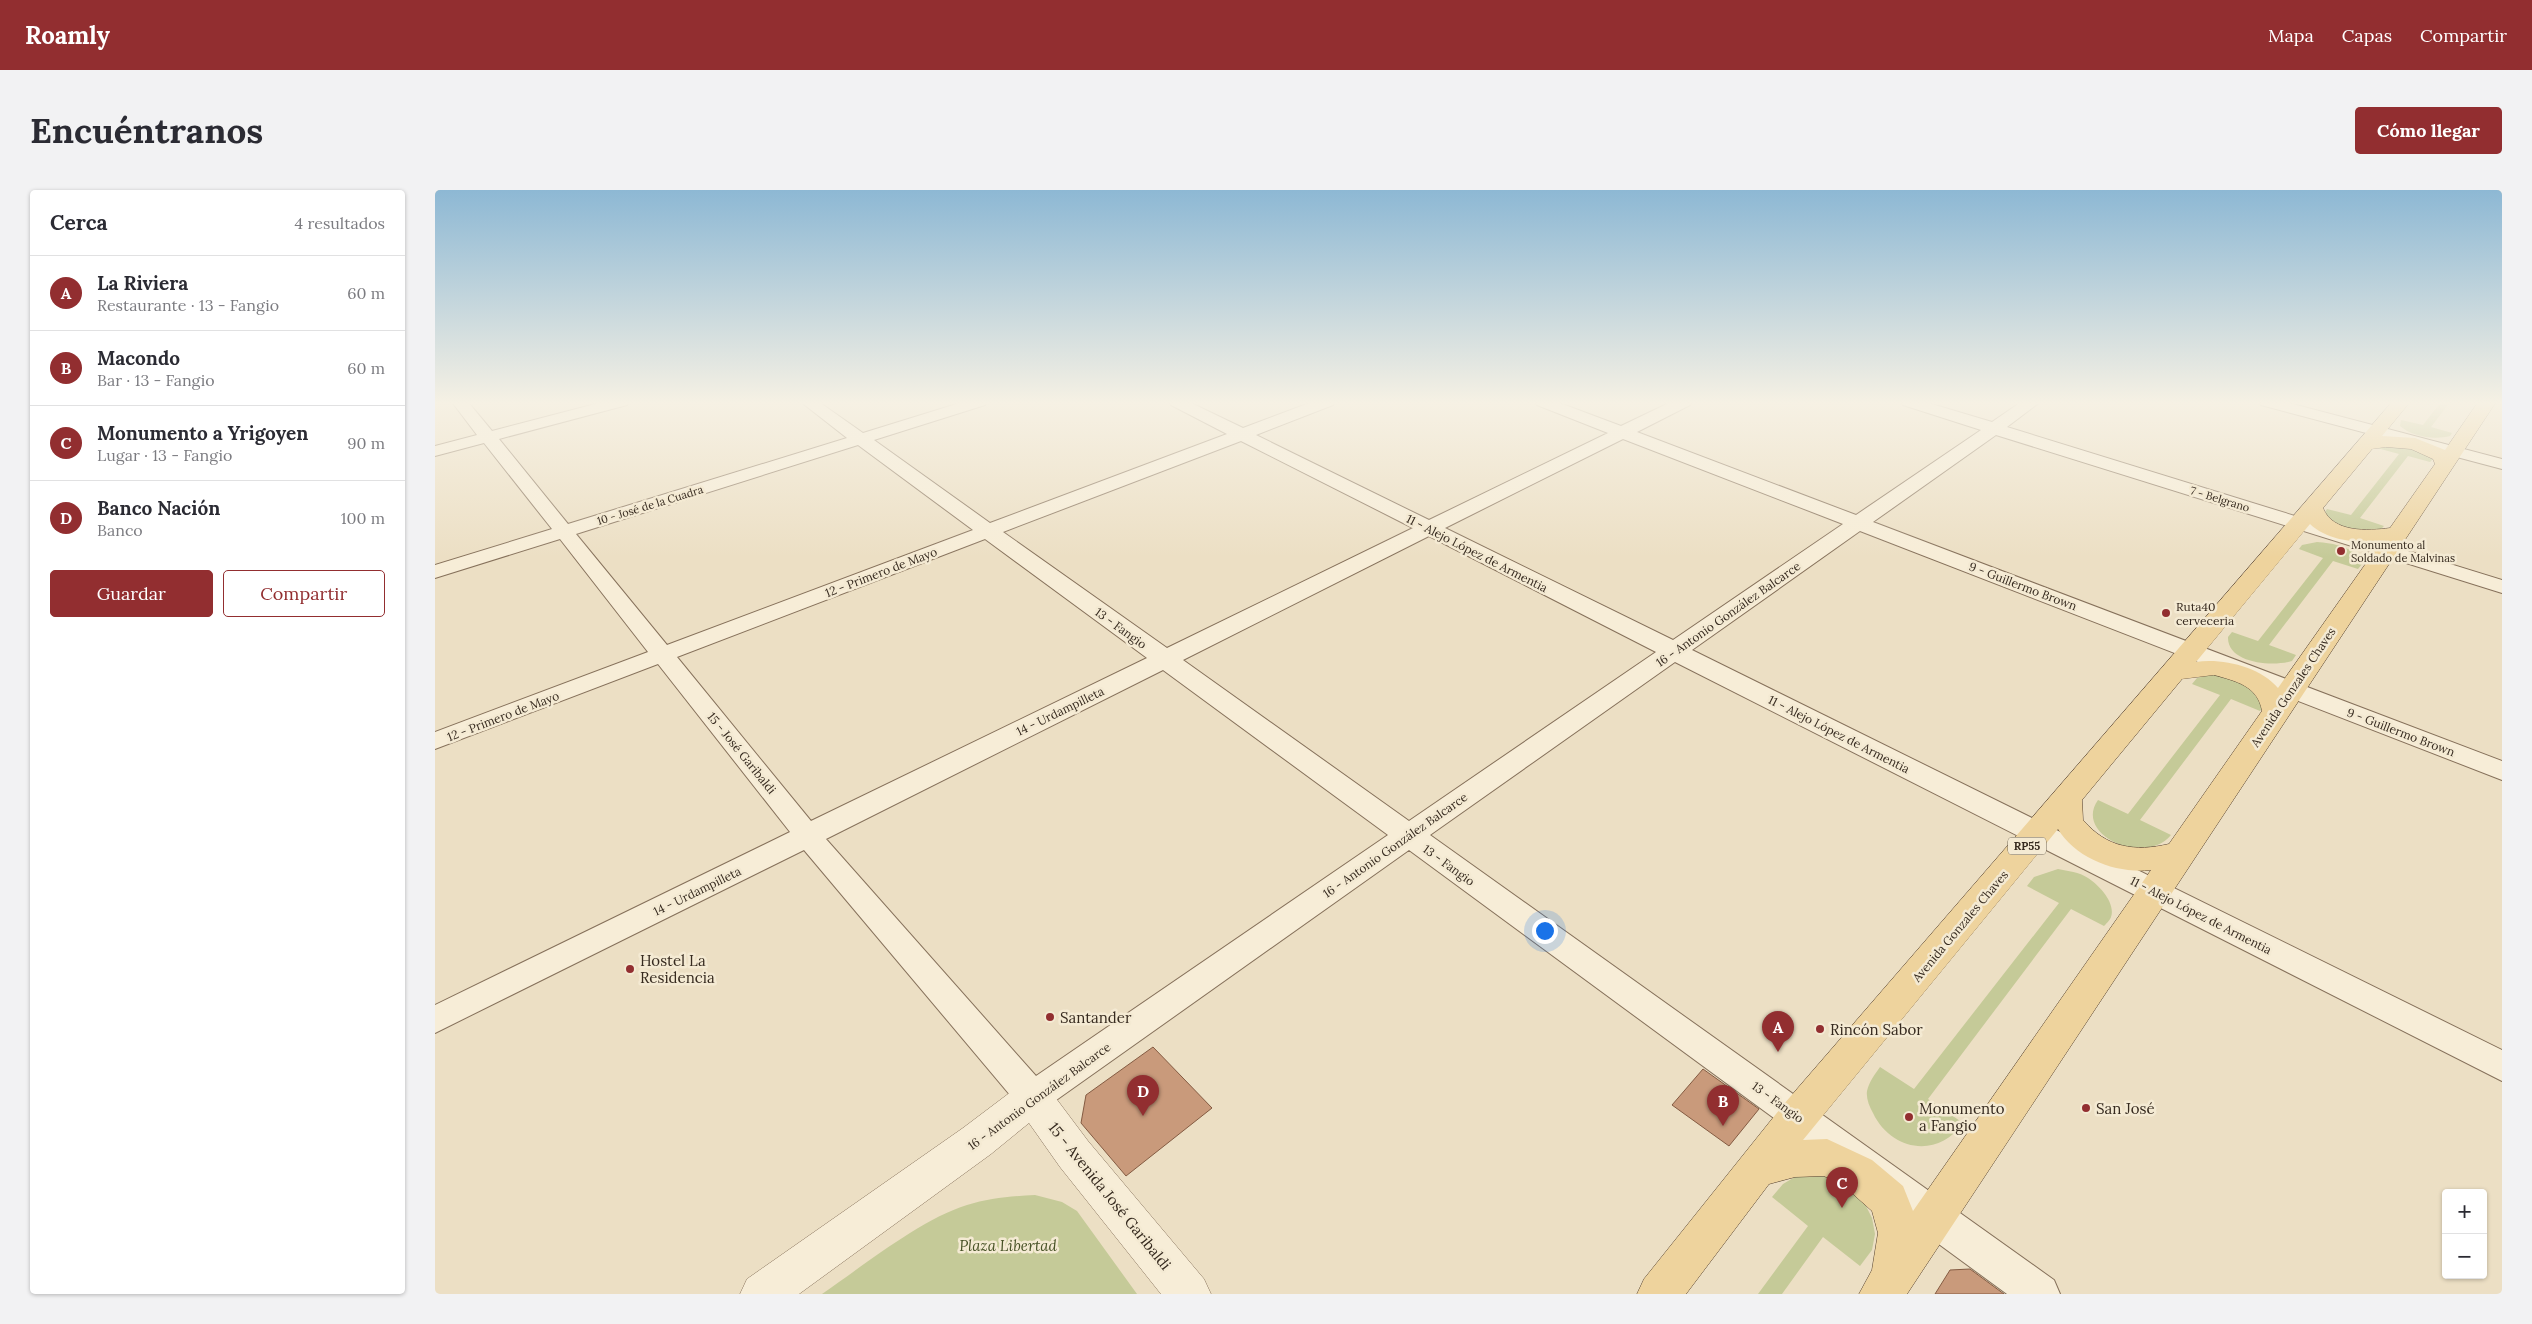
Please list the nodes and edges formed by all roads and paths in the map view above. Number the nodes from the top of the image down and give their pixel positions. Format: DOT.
graph roads {
  1 [pos="501,454"];
  2 [pos="814,454"];
  3 [pos="880,454"];
  4 [pos="1191,454"];
  5 [pos="1281,454"];
  6 [pos="1579,454"];
  7 [pos="1677,454"];
  8 [pos="1958,454"];
  9 [pos="2084,454"];
  10 [pos="2357,454"];
  11 [pos="2438,454"];
  12 [pos="2452,454"];
  13 [pos="2449,458"];
  14 [pos="2502,464"];
  15 [pos="2305,516"];
  16 [pos="1859,524"];
  17 [pos="1430,529"];
  18 [pos="987,531"];
  19 [pos="564,532"];
  20 [pos="2392,542"];
  21 [pos="435,572"];
  22 [pos="2502,586"];
  23 [pos="1675,651"];
  24 [pos="663,655"];
  25 [pos="1165,659"];
  26 [pos="2182,662"];
  27 [pos="2284,701"];
  28 [pos="435,741"];
  29 [pos="2502,771"];
  30 [pos="2068,797"];
  31 [pos="2038,833"];
  32 [pos="1409,835"];
  33 [pos="808,836"];
  34 [pos="2182,852"];
  35 [pos="2154,892"];
  36 [pos="435,1020"];
  37 [pos="2502,1066"];
  38 [pos="1033,1097"];
  39 [pos="1798,1116"];
  40 [pos="1757,1169"];
  41 [pos="1933,1217"];
  42 [pos="1887,1285"];
  43 [pos="762,1294"];
  44 [pos="1189,1294"];
  45 [pos="1659,1294"];
  46 [pos="2040,1294"];
  1 -- 19 [label="street, 15 - José Garibaldi"];
  2 -- 19 [label="street, 10 - José de la Cuadra"];
  3 -- 18 [label="street, 13 - Fangio"];
  4 -- 18 [label="street, 12 - Primero de Mayo"];
  5 -- 17 [label="street, 11 - Alejo López de Armentia"];
  6 -- 17 [label="street, 14 - Urdampilleta"];
  7 -- 16 [label="street, 9 - Guillermo Brown"];
  8 -- 16 [label="street, 16 - Antonio González Balcarce"];
  9 -- 15 [label="street, 7 - Belgrano"];
  10 -- 15 [label="main road, Avenida Gonzales Chaves / RP55"];
  11 -- 13 [label="main road"];
  12 -- 13 [label="main road, Avenida Gonzales Chaves"];
  13 -- 14 [label="street"];
  13 -- 20 [label="main road, Avenida Gonzales Chaves"];
  15 -- 20 [label="main road"];
  15 -- 26 [label="main road, Avenida Gonzales Chaves / RP55"];
  16 -- 23 [label="street, 16 - Antonio González Balcarce"];
  16 -- 26 [label="street, 9 - Guillermo Brown"];
  17 -- 23 [label="street, 11 - Alejo López de Armentia"];
  17 -- 25 [label="street, 14 - Urdampilleta"];
  18 -- 24 [label="street, 12 - Primero de Mayo"];
  18 -- 25 [label="street, 13 - Fangio"];
  19 -- 21 [label="street, 10 - José de la Cuadra"];
  19 -- 24 [label="street, 15 - José Garibaldi"];
  20 -- 22 [label="street"];
  20 -- 27 [label="main road, Avenida Gonzales Chaves"];
  23 -- 31 [label="street, 11 - Alejo López de Armentia"];
  23 -- 32 [label="street, 16 - Antonio González Balcarce"];
  24 -- 28 [label="street, 12 - Primero de Mayo"];
  24 -- 33 [label="street, 15 - José Garibaldi"];
  25 -- 32 [label="street, 13 - Fangio"];
  25 -- 33 [label="street, 14 - Urdampilleta"];
  26 -- 27 [label="main road"];
  26 -- 30 [label="main road, Avenida Gonzales Chaves / RP55"];
  27 -- 29 [label="street, 9 - Guillermo Brown"];
  27 -- 34 [label="main road, Avenida Gonzales Chaves"];
  30 -- 31 [label="main road, Avenida Gonzales Chaves / RP55"];
  30 -- 34 [label="main road"];
  31 -- 35 [label="street, 11 - Alejo López de Armentia"];
  31 -- 39 [label="main road, Avenida Gonzales Chaves / RP55"];
  32 -- 38 [label="street, 16 - Antonio González Balcarce"];
  32 -- 39 [label="street, 13 - Fangio"];
  33 -- 36 [label="street, 14 - Urdampilleta"];
  33 -- 38 [label="street, 15 - José Garibaldi"];
  34 -- 35 [label="main road, Avenida Gonzales Chaves"];
  35 -- 37 [label="street, 11 - Alejo López de Armentia"];
  35 -- 41 [label="main road, Avenida Gonzales Chaves"];
  38 -- 43 [label="street, 16 - Antonio González Balcarce"];
  38 -- 44 [label="street, 15 - Avenida José Garibaldi"];
  39 -- 40 [label="main road, Avenida Gonzales Chaves / RP55"];
  39 -- 41 [label="street, 13 - Fangio"];
  40 -- 42 [label="main road"];
  40 -- 45 [label="main road, Avenida Gonzales Chaves / RP55"];
  41 -- 42 [label="main road, Avenida Gonzales Chaves"];
  41 -- 46 [label="street, 13 - Fangio"];
}
